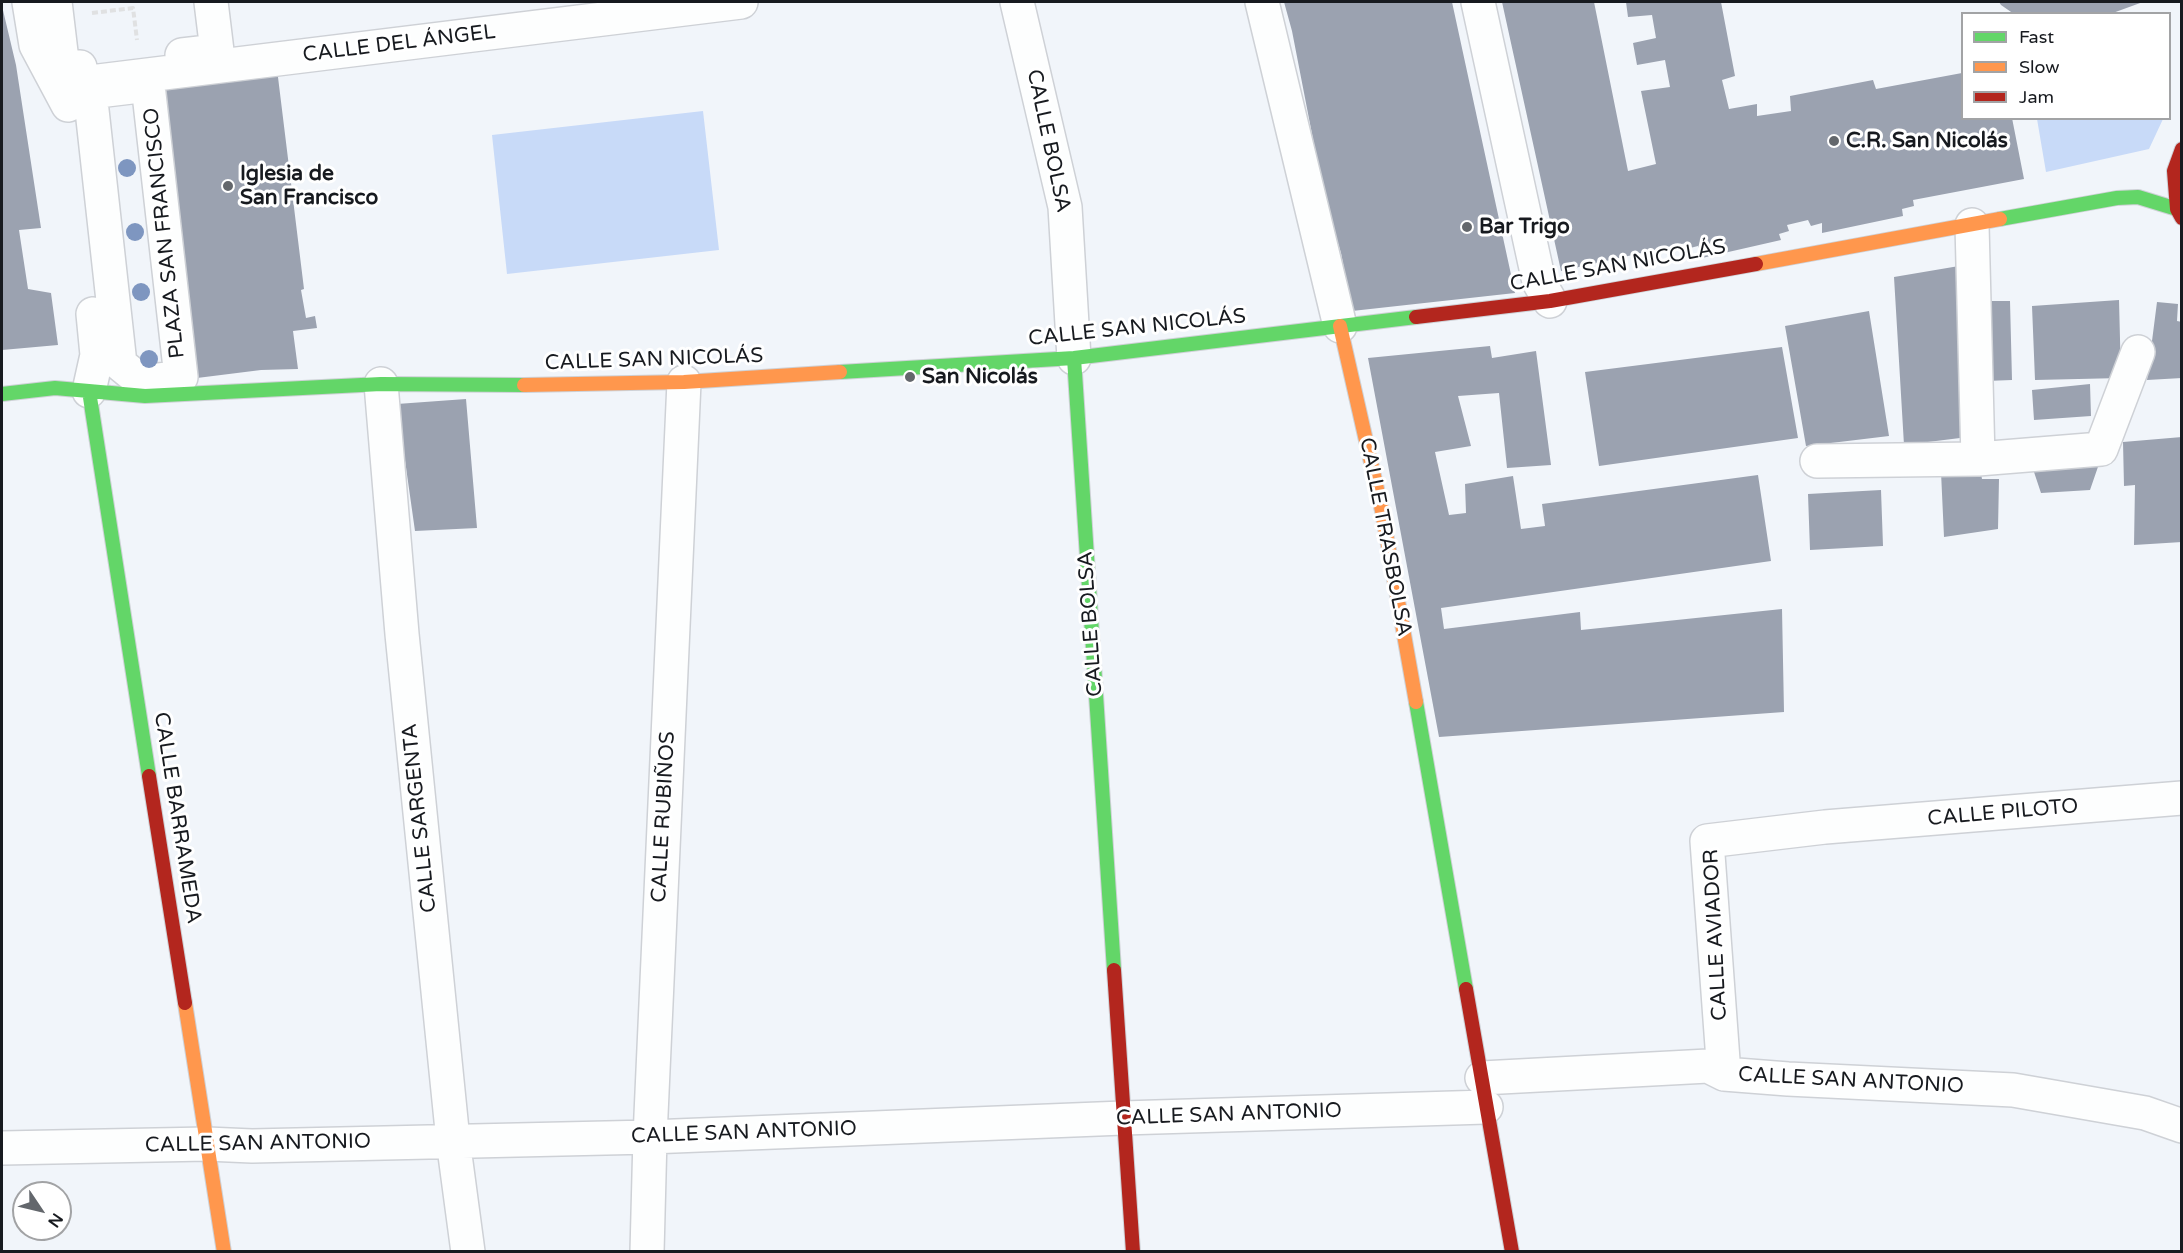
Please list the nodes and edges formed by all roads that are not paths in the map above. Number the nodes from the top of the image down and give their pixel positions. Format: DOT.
graph roads {
  1 [pos="212,2"];
  2 [pos="741,2"];
  3 [pos="1017,2"];
  4 [pos="1262,2"];
  5 [pos="1478,2"];
  6 [pos="47,7"];
  7 [pos="143,73"];
  8 [pos="58,86"];
  9 [pos="2181,149"];
  10 [pos="2179,213"];
  11 [pos="1972,225"];
  12 [pos="1550,301"];
  13 [pos="1340,326"];
  14 [pos="2138,352"];
  15 [pos="1074,358"];
  16 [pos="684,382"];
  17 [pos="381,384"];
  18 [pos="89,391"];
  19 [pos="2,394"];
  20 [pos="1978,459"];
  21 [pos="1817,461"];
  22 [pos="2181,798"];
  23 [pos="1825,827"];
  24 [pos="1724,1074"];
  25 [pos="1484,1092"];
  26 [pos="1123,1118"];
  27 [pos="2181,1126"];
  28 [pos="650,1137"];
  29 [pos="453,1140"];
  30 [pos="207,1144"];
  31 [pos="2,1148"];
  32 [pos="224,1251"];
  33 [pos="468,1251"];
  34 [pos="647,1251"];
  35 [pos="1133,1251"];
  36 [pos="1512,1251"];
  1 -- 7 [label="street"];
  2 -- 8 [label="street, CALLE DEL ÁNGEL"];
  3 -- 15 [label="street, CALLE BOLSA"];
  4 -- 13 [label="street, CALLE TRASBOLSA"];
  5 -- 12 [label="street"];
  6 -- 7 [label="street"];
  6 -- 8 [label="street"];
  7 -- 7 [label="street, PLAZA SAN FRANCISCO"];
  8 -- 18 [label="street"];
  9 -- 10 [label="street"];
  10 -- 11 [label="street, CALLE SAN NICOLÁS"];
  11 -- 12 [label="street, CALLE SAN NICOLÁS"];
  11 -- 20 [label="street"];
  12 -- 13 [label="street, CALLE SAN NICOLÁS"];
  13 -- 15 [label="street, CALLE SAN NICOLÁS"];
  13 -- 25 [label="street, CALLE TRASBOLSA"];
  14 -- 20 [label="street"];
  15 -- 16 [label="street, CALLE SAN NICOLÁS"];
  15 -- 26 [label="street, CALLE BOLSA"];
  16 -- 17 [label="street, CALLE SAN NICOLÁS"];
  16 -- 28 [label="street, CALLE RUBIÑOS"];
  17 -- 18 [label="street, CALLE SAN NICOLÁS"];
  17 -- 29 [label="street, CALLE SARGENTA"];
  18 -- 19 [label="street, CALLE SAN NICOLÁS"];
  18 -- 30 [label="street, CALLE BARRAMEDA"];
  20 -- 21 [label="street"];
  22 -- 23 [label="street, CALLE PILOTO"];
  23 -- 24 [label="street, CALLE AVIADOR"];
  24 -- 25 [label="street, CALLE SAN ANTONIO"];
  24 -- 27 [label="street, CALLE SAN ANTONIO"];
  25 -- 26 [label="street, CALLE SAN ANTONIO"];
  25 -- 36 [label="street, CALLE TRASBOLSA"];
  26 -- 28 [label="street, CALLE SAN ANTONIO"];
  26 -- 35 [label="street, CALLE BOLSA"];
  28 -- 29 [label="street, CALLE SAN ANTONIO"];
  28 -- 34 [label="street, CALLE RUBIÑOS"];
  29 -- 30 [label="street, CALLE SAN ANTONIO"];
  29 -- 33 [label="street, CALLE SARGENTA"];
  30 -- 31 [label="street, CALLE SAN ANTONIO"];
  30 -- 32 [label="street, CALLE BARRAMEDA"];
}
